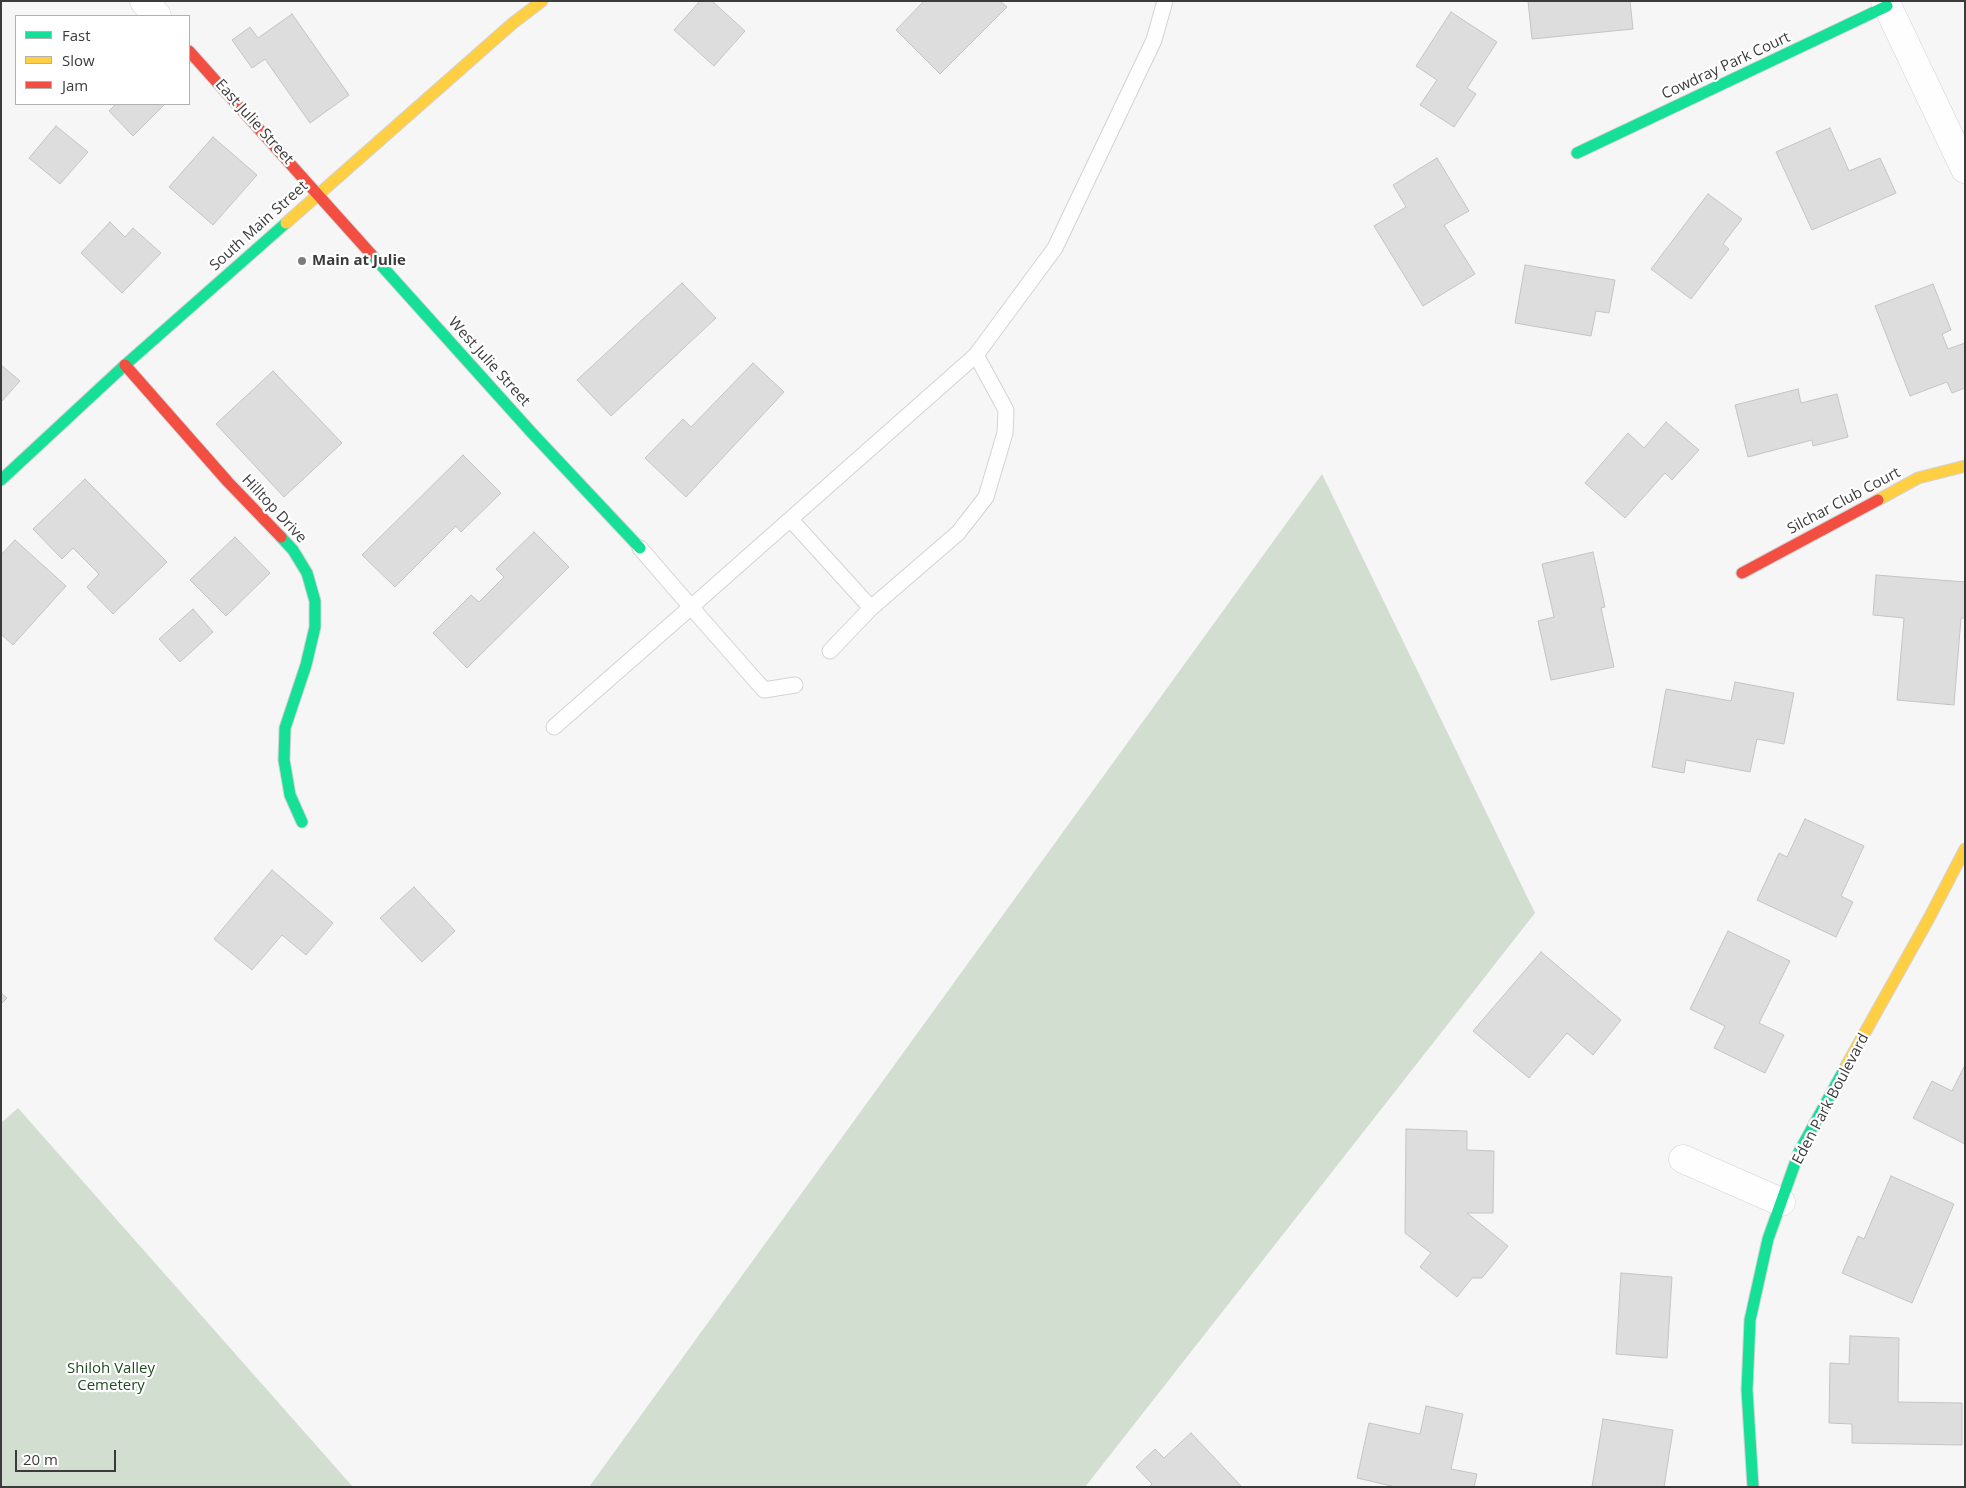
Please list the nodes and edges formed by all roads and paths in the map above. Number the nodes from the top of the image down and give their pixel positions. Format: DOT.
graph roads {
  1 [pos="144,1"];
  2 [pos="542,1"];
  3 [pos="1165,1"];
  4 [pos="1886,4"];
  5 [pos="157,15"];
  6 [pos="190,52"];
  7 [pos="1577,153"];
  8 [pos="1965,169"];
  9 [pos="318,194"];
  10 [pos="976,356"];
  11 [pos="125,365"];
  12 [pos="1965,466"];
  13 [pos="1,480"];
  14 [pos="791,520"];
  15 [pos="640,548"];
  16 [pos="1742,573"];
  17 [pos="691,607"];
  18 [pos="871,608"];
  19 [pos="830,651"];
  20 [pos="795,684"];
  21 [pos="554,727"];
  22 [pos="302,822"];
  23 [pos="1965,849"];
  24 [pos="1683,1159"];
  25 [pos="1781,1202"];
  26 [pos="1753,1487"];
  1 -- 5 [label="street"];
  2 -- 9 [label="street, South Main Street"];
  3 -- 10 [label="lane"];
  4 -- 7 [label="street, Cowdray Park Court"];
  4 -- 8 [label="street"];
  6 -- 9 [label="street, East Julie Street"];
  9 -- 11 [label="street, South Main Street"];
  9 -- 15 [label="street, West Julie Street"];
  10 -- 14 [label="lane"];
  10 -- 18 [label="lane"];
  11 -- 13 [label="street, South Main Street"];
  11 -- 22 [label="street, Hilltop Drive"];
  12 -- 16 [label="street, Silchar Club Court"];
  14 -- 17 [label="lane"];
  14 -- 18 [label="lane"];
  15 -- 17 [label="lane"];
  17 -- 20 [label="lane"];
  17 -- 21 [label="lane"];
  18 -- 19 [label="lane"];
  23 -- 25 [label="street, Eden Park Boulevard"];
  24 -- 25 [label="street"];
  25 -- 26 [label="street, Eden Park Boulevard"];
}
